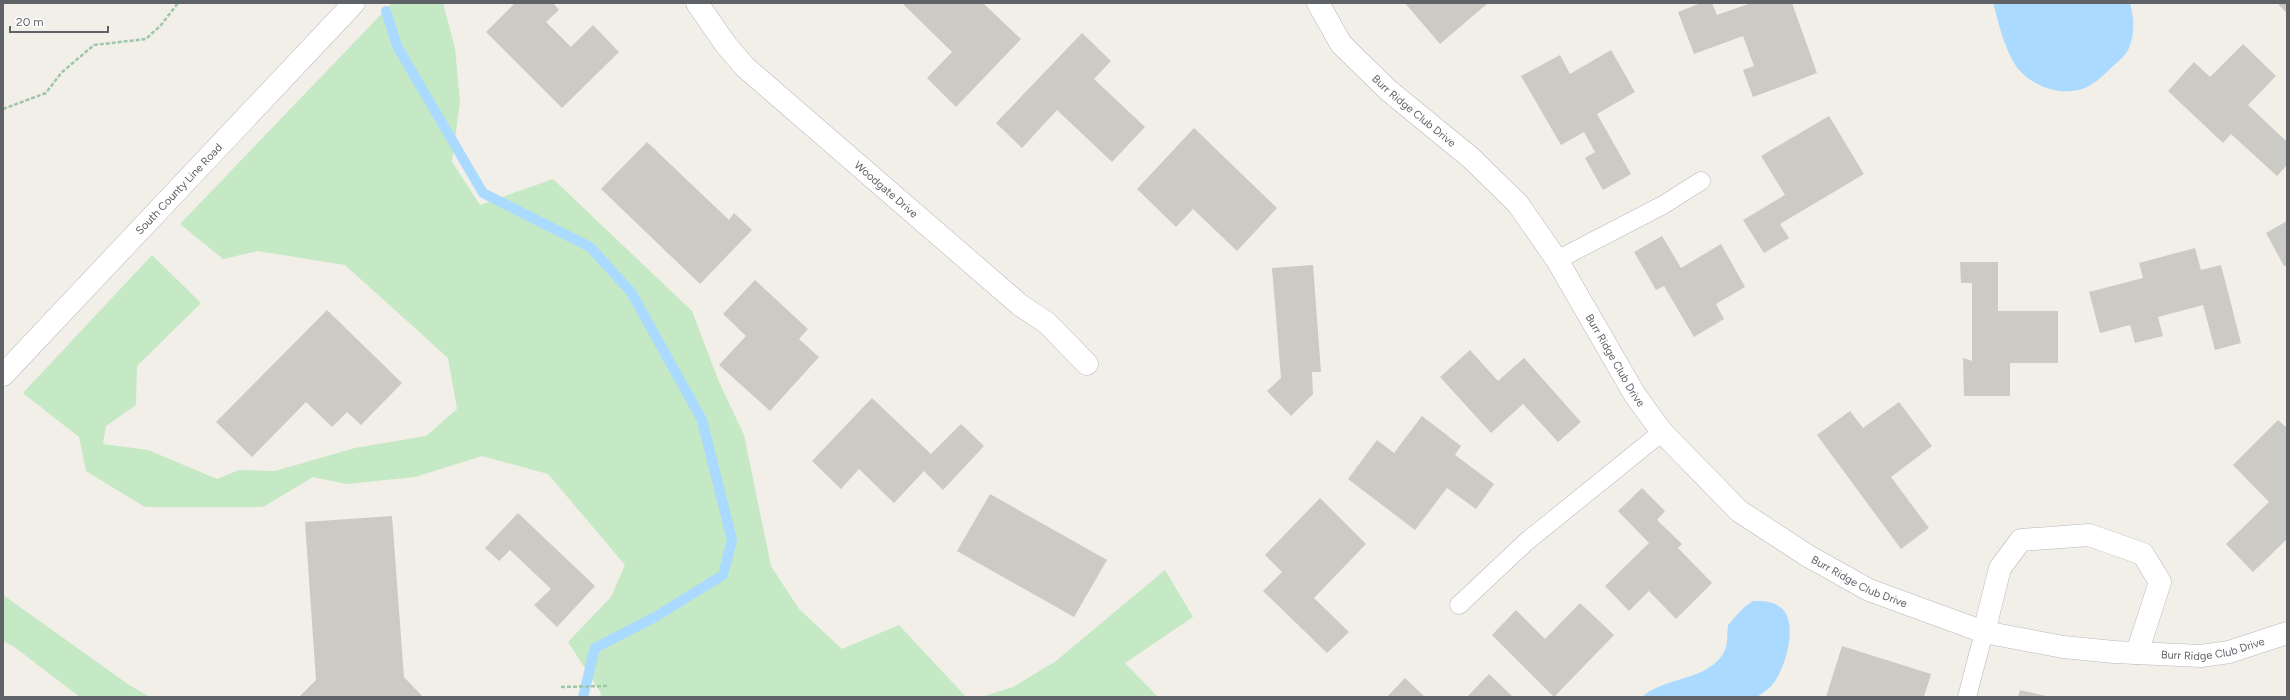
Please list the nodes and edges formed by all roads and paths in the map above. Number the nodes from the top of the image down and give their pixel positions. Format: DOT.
graph roads {
  1 [pos="178,3"];
  2 [pos="354,3"];
  3 [pos="697,3"];
  4 [pos="1318,3"];
  5 [pos="3,109"];
  6 [pos="1701,181"];
  7 [pos="1557,260"];
  8 [pos="1087,364"];
  9 [pos="3,375"];
  10 [pos="1662,432"];
  11 [pos="1458,605"];
  12 [pos="1984,632"];
  13 [pos="2287,633"];
  14 [pos="2137,653"];
  15 [pos="608,686"];
  16 [pos="562,687"];
  17 [pos="1967,697"];
  1 -- 5 [label="path"];
  2 -- 9 [label="street, South County Line Road"];
  3 -- 8 [label="street, Woodgate Drive"];
  4 -- 7 [label="street, Burr Ridge Club Drive"];
  6 -- 7 [label="lane"];
  7 -- 10 [label="street, Burr Ridge Club Drive"];
  10 -- 11 [label="lane"];
  10 -- 12 [label="street, Burr Ridge Club Drive"];
  12 -- 14 [label="street, Burr Ridge Club Drive"];
  12 -- 14 [label="street"];
  12 -- 17 [label="lane"];
  13 -- 14 [label="street, Burr Ridge Club Drive"];
  15 -- 16 [label="path"];
}
